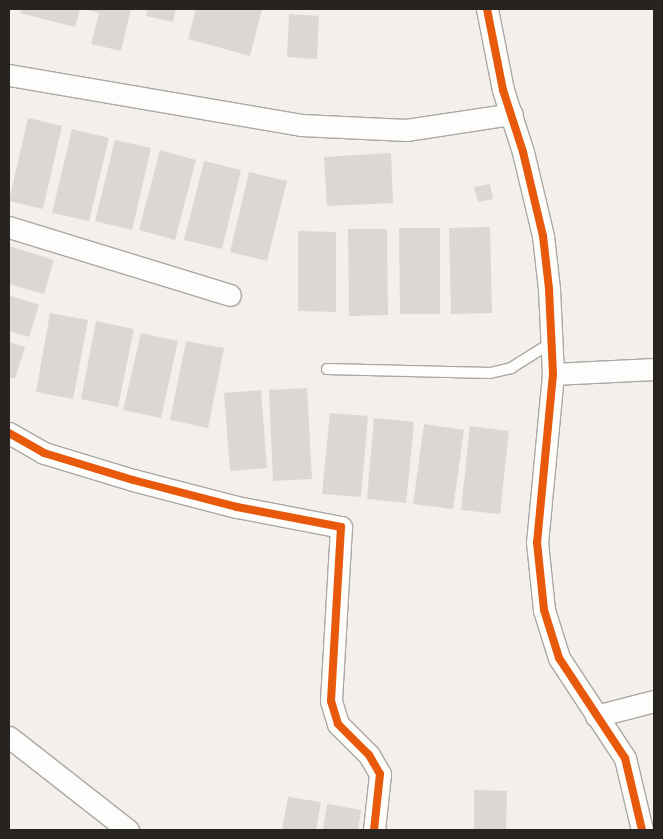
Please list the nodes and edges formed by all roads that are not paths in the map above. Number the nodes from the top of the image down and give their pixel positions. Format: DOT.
graph roads {
  1 [pos="486,9"];
  2 [pos="9,75"];
  3 [pos="512,114"];
  4 [pos="9,228"];
  5 [pos="230,295"];
  6 [pos="552,343"];
  7 [pos="327,369"];
  8 [pos="654,369"];
  9 [pos="553,374"];
  10 [pos="9,433"];
  11 [pos="654,701"];
  12 [pos="596,716"];
  13 [pos="9,737"];
  14 [pos="128,830"];
  15 [pos="374,830"];
  16 [pos="642,830"];
  1 -- 3 [label="street"];
  2 -- 3 [label="street"];
  3 -- 6 [label="street"];
  4 -- 5 [label="street"];
  6 -- 7 [label="lane"];
  6 -- 9 [label="street"];
  8 -- 9 [label="street"];
  9 -- 12 [label="street"];
  10 -- 15 [label="street"];
  11 -- 12 [label="street"];
  12 -- 16 [label="street"];
  13 -- 14 [label="street"];
}
